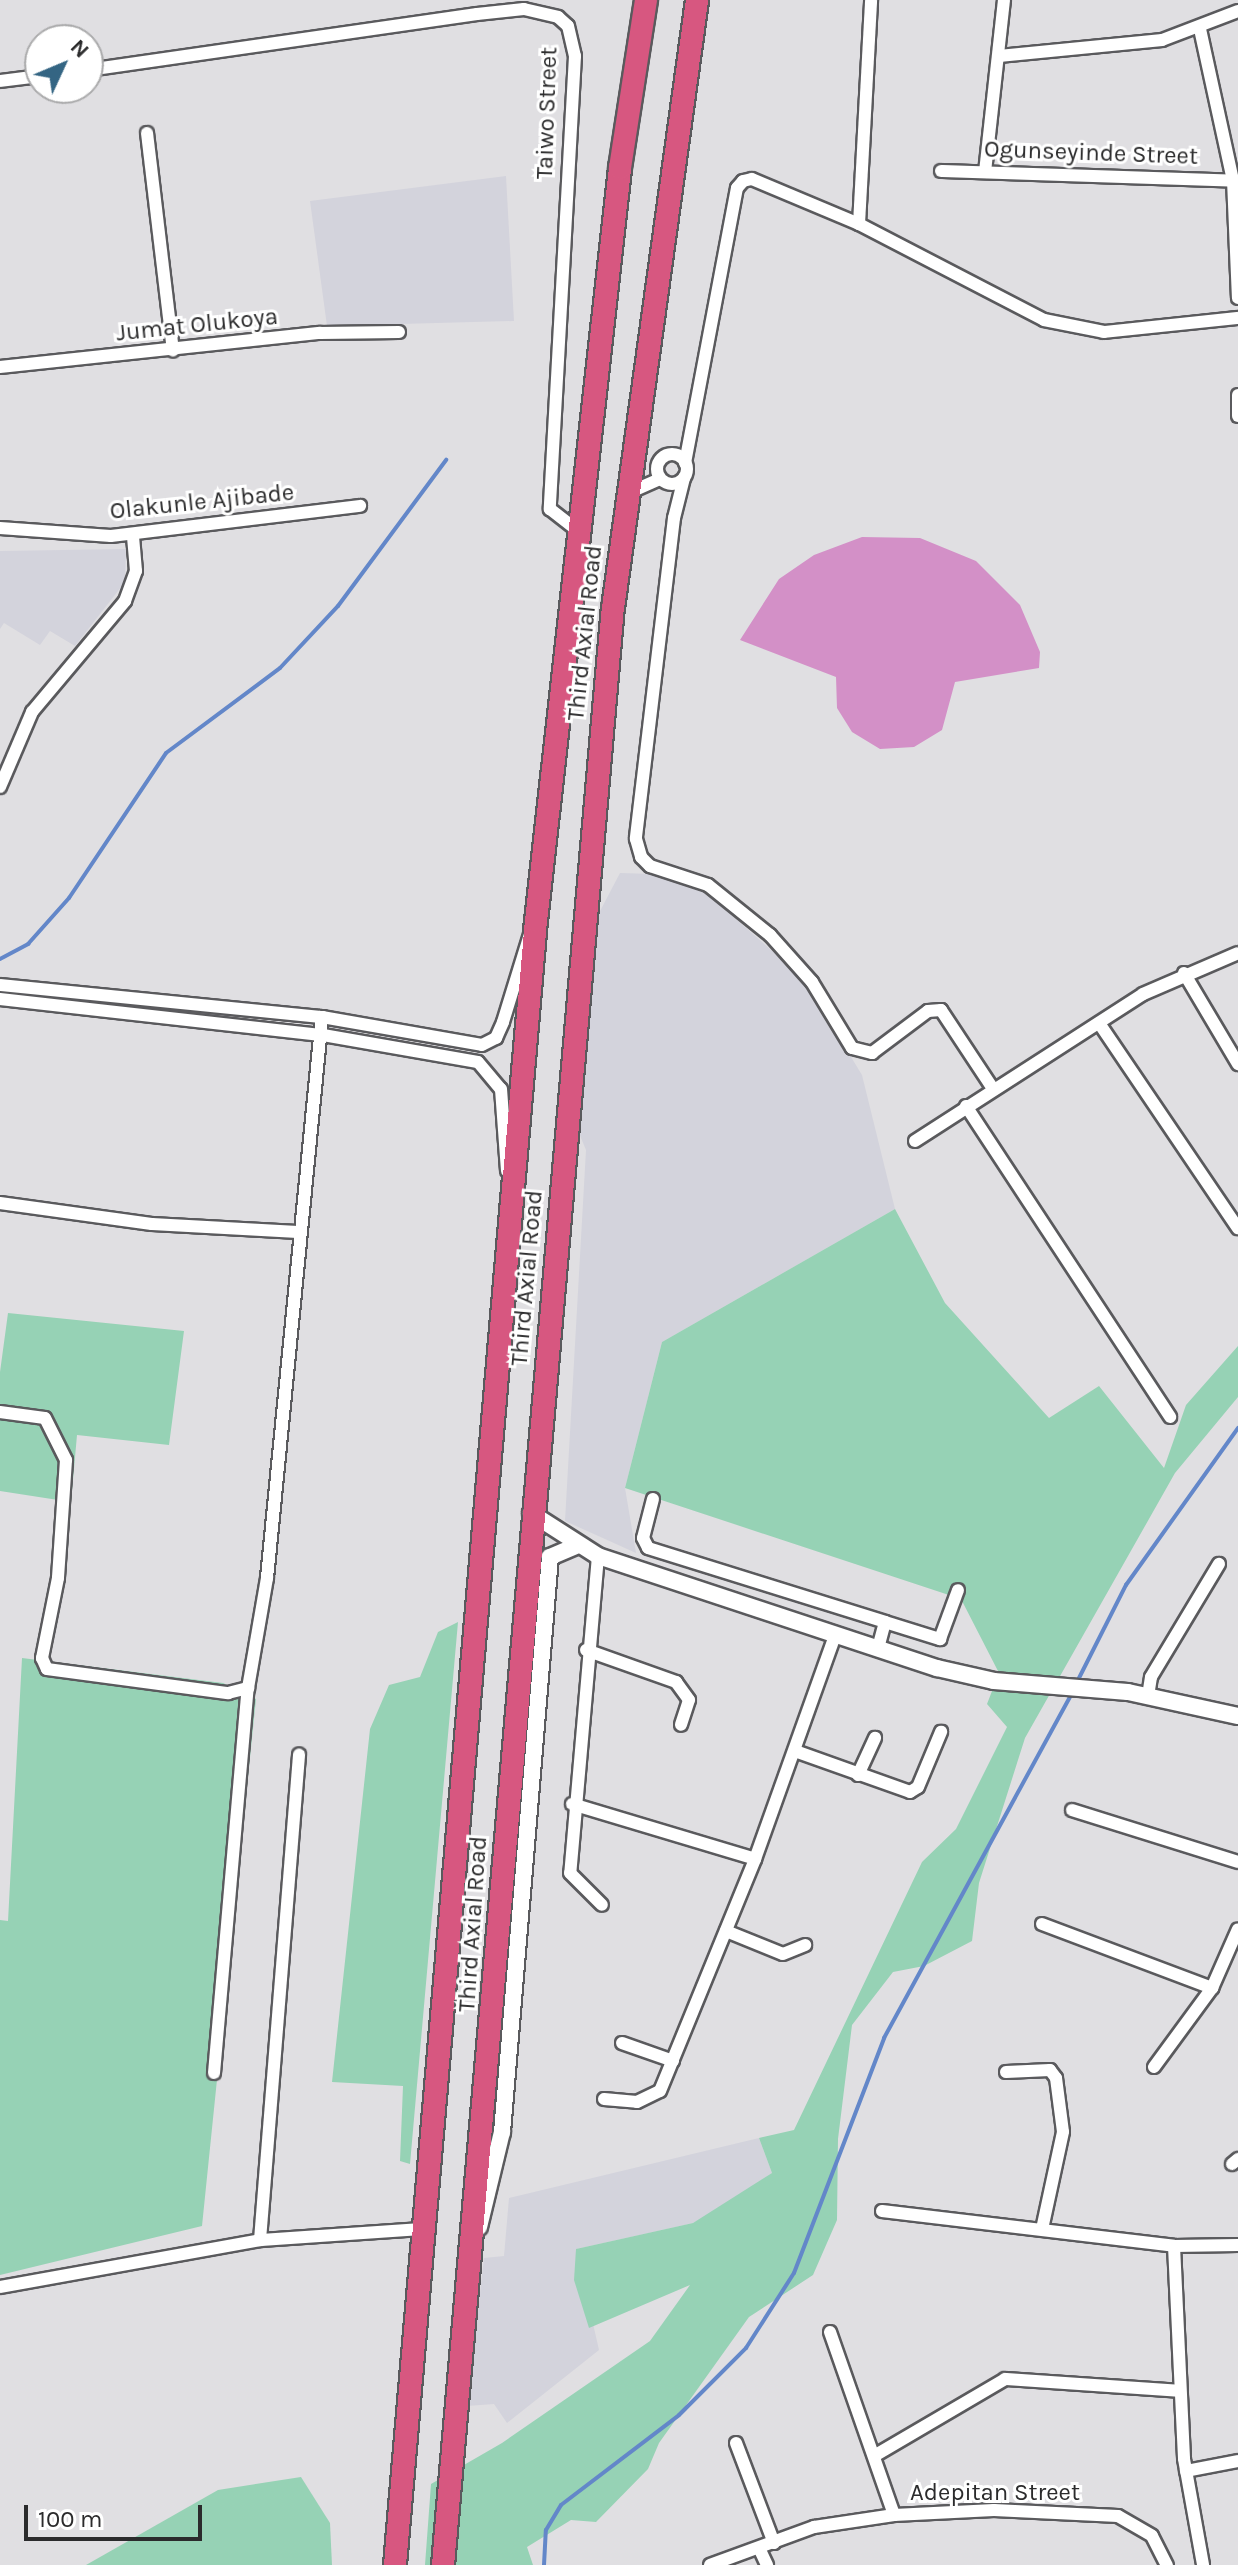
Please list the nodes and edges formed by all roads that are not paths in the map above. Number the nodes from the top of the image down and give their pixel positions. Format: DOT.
graph roads {
  1 [pos="646,0"];
  2 [pos="697,0"];
  3 [pos="871,0"];
  4 [pos="1004,0"];
  5 [pos="523,5"];
  6 [pos="1238,11"];
  7 [pos="1200,29"];
  8 [pos="999,56"];
  9 [pos="104,68"];
  10 [pos="24,78"];
  11 [pos="0,81"];
  12 [pos="147,133"];
  13 [pos="941,171"];
  14 [pos="985,172"];
  15 [pos="1235,180"];
  16 [pos="859,224"];
  17 [pos="1238,298"];
  18 [pos="1238,318"];
  19 [pos="399,332"];
  20 [pos="173,350"];
  21 [pos="0,367"];
  22 [pos="1238,395"];
  23 [pos="1238,416"];
  24 [pos="687,438"];
  25 [pos="672,454"];
  26 [pos="632,457"];
  27 [pos="658,463"];
  28 [pos="685,463"];
  29 [pos="684,478"];
  30 [pos="663,481"];
  31 [pos="626,494"];
  32 [pos="360,506"];
  33 [pos="674,518"];
  34 [pos="0,528"];
  35 [pos="579,532"];
  36 [pos="133,535"];
  37 [pos="0,787"];
  38 [pos="536,921"];
  39 [pos="1238,953"];
  40 [pos="1184,973"];
  41 [pos="0,985"];
  42 [pos="0,999"];
  43 [pos="322,1017"];
  44 [pos="1099,1023"];
  45 [pos="323,1035"];
  46 [pos="1238,1064"];
  47 [pos="993,1089"];
  48 [pos="966,1106"];
  49 [pos="915,1141"];
  50 [pos="512,1195"];
  51 [pos="0,1203"];
  52 [pos="1238,1228"];
  53 [pos="298,1232"];
  54 [pos="0,1412"];
  55 [pos="1170,1417"];
  56 [pos="653,1499"];
  57 [pos="531,1513"];
  58 [pos="578,1545"];
  59 [pos="598,1556"];
  60 [pos="1219,1564"];
  61 [pos="958,1590"];
  62 [pos="885,1622"];
  63 [pos="835,1636"];
  64 [pos="878,1648"];
  65 [pos="586,1650"];
  66 [pos="248,1688"];
  67 [pos="1150,1696"];
  68 [pos="1238,1716"];
  69 [pos="681,1725"];
  70 [pos="1238,1726"];
  71 [pos="941,1732"];
  72 [pos="875,1738"];
  73 [pos="795,1751"];
  74 [pos="299,1755"];
  75 [pos="858,1775"];
  76 [pos="572,1804"];
  77 [pos="1072,1810"];
  78 [pos="755,1859"];
  79 [pos="1238,1862"];
  80 [pos="602,1905"];
  81 [pos="1042,1924"];
  82 [pos="1238,1929"];
  83 [pos="726,1931"];
  84 [pos="805,1945"];
  85 [pos="1212,1988"];
  86 [pos="622,2043"];
  87 [pos="673,2061"];
  88 [pos="1154,2067"];
  89 [pos="1006,2072"];
  90 [pos="214,2073"];
  91 [pos="604,2099"];
  92 [pos="882,2211"];
  93 [pos="423,2229"];
  94 [pos="1042,2229"];
  95 [pos="260,2240"];
  96 [pos="474,2242"];
  97 [pos="1238,2245"];
  98 [pos="1174,2246"];
  99 [pos="0,2287"];
  100 [pos="830,2332"];
  101 [pos="1180,2391"];
  102 [pos="736,2443"];
  103 [pos="874,2456"];
  104 [pos="1238,2461"];
  105 [pos="1186,2471"];
  106 [pos="894,2515"];
  107 [pos="774,2543"];
  108 [pos="760,2550"];
  109 [pos="395,2565"];
  110 [pos="443,2565"];
  111 [pos="710,2565"];
  112 [pos="767,2565"];
  113 [pos="1167,2565"];
  114 [pos="1203,2565"];
  1 -- 35 [label="highway, Third Axial Road"];
  2 -- 26 [label="highway, Third Axial Road"];
  3 -- 16 [label="street"];
  4 -- 8 [label="street"];
  5 -- 9 [label="street, Taiwo Street"];
  5 -- 35 [label="street, Taiwo Street"];
  6 -- 7 [label="street"];
  7 -- 8 [label="street"];
  7 -- 15 [label="street"];
  8 -- 14 [label="street"];
  10 -- 11 [label="street"];
  12 -- 20 [label="street"];
  13 -- 14 [label="street, Ogunseyinde Street"];
  14 -- 15 [label="street, Ogunseyinde Street"];
  15 -- 17 [label="street"];
  16 -- 18 [label="street"];
  16 -- 24 [label="street"];
  19 -- 20 [label="street, Jumat Olukoya"];
  20 -- 21 [label="street, Jumat Olukoya"];
  22 -- 23 [label="street"];
  24 -- 25 [label="street"];
  24 -- 28 [label="street"];
  25 -- 27 [label="street"];
  25 -- 28 [label="street"];
  26 -- 27 [label="street"];
  26 -- 31 [label="highway, Third Axial Road"];
  27 -- 30 [label="street"];
  28 -- 29 [label="street"];
  29 -- 30 [label="street"];
  29 -- 33 [label="street"];
  30 -- 31 [label="street"];
  30 -- 33 [label="street"];
  31 -- 57 [label="highway, Third Axial Road"];
  32 -- 36 [label="street, Olakunle Ajibade"];
  33 -- 47 [label="street"];
  34 -- 36 [label="street, Olakunle Ajibade"];
  35 -- 38 [label="highway, Third Axial Road"];
  36 -- 37 [label="street"];
  38 -- 43 [label="street"];
  38 -- 50 [label="highway, Third Axial Road"];
  39 -- 40 [label="street"];
  40 -- 44 [label="street"];
  40 -- 46 [label="street"];
  41 -- 43 [label="street"];
  42 -- 45 [label="street"];
  43 -- 45 [label="street"];
  44 -- 47 [label="street"];
  44 -- 52 [label="street"];
  45 -- 50 [label="street"];
  45 -- 53 [label="street"];
  47 -- 48 [label="street"];
  48 -- 49 [label="street"];
  48 -- 55 [label="street"];
  50 -- 93 [label="highway, Third Axial Road"];
  51 -- 53 [label="street"];
  53 -- 66 [label="street"];
  54 -- 66 [label="street"];
  56 -- 62 [label="street"];
  57 -- 58 [label="street"];
  57 -- 96 [label="highway, Third Axial Road"];
  58 -- 59 [label="street"];
  58 -- 96 [label="street"];
  59 -- 63 [label="street"];
  59 -- 65 [label="street"];
  60 -- 67 [label="street"];
  61 -- 62 [label="street"];
  62 -- 64 [label="street"];
  63 -- 64 [label="street"];
  63 -- 73 [label="street"];
  64 -- 67 [label="street"];
  65 -- 69 [label="street"];
  65 -- 76 [label="street"];
  66 -- 90 [label="street"];
  67 -- 68 [label="street"];
  67 -- 70 [label="street"];
  71 -- 75 [label="street"];
  72 -- 75 [label="street"];
  73 -- 75 [label="street"];
  73 -- 78 [label="street"];
  74 -- 95 [label="street"];
  76 -- 78 [label="street"];
  76 -- 80 [label="street"];
  77 -- 79 [label="street"];
  78 -- 83 [label="street"];
  81 -- 85 [label="street"];
  82 -- 85 [label="street"];
  83 -- 84 [label="street"];
  83 -- 87 [label="street"];
  85 -- 88 [label="street"];
  86 -- 87 [label="street"];
  87 -- 91 [label="street"];
  89 -- 94 [label="street"];
  92 -- 94 [label="street"];
  93 -- 95 [label="street"];
  93 -- 109 [label="highway, Third Axial Road"];
  94 -- 98 [label="street"];
  95 -- 99 [label="street"];
  96 -- 110 [label="highway, Third Axial Road"];
  97 -- 98 [label="street"];
  98 -- 101 [label="street"];
  100 -- 103 [label="street"];
  101 -- 103 [label="street"];
  101 -- 105 [label="street"];
  102 -- 107 [label="street"];
  103 -- 106 [label="street"];
  104 -- 105 [label="street"];
  105 -- 114 [label="street"];
  106 -- 107 [label="street, Adepitan Street"];
  106 -- 113 [label="street, Adepitan Street"];
  107 -- 108 [label="street, Adepitan Street"];
  108 -- 111 [label="street, Adepitan Street"];
  108 -- 112 [label="street"];
}
